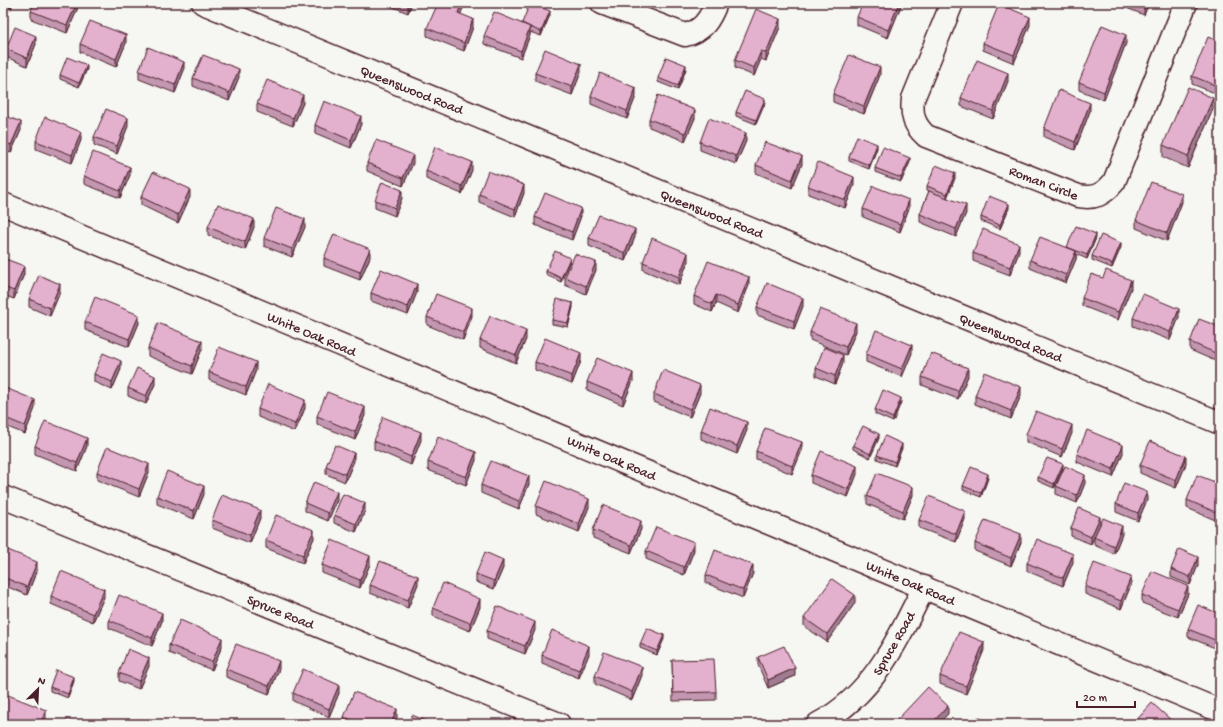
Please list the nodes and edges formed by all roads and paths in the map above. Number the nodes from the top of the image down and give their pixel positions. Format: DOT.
graph roads {
  1 [pos="203,3"];
  2 [pos="602,3"];
  3 [pos="716,3"];
  4 [pos="952,3"];
  5 [pos="1186,3"];
  6 [pos="3,204"];
  7 [pos="1220,423"];
  8 [pos="3,497"];
  9 [pos="924,587"];
  10 [pos="1220,711"];
  11 [pos="559,724"];
  12 [pos="818,724"];
  1 -- 7 [label="street, Queenswood Road"];
  2 -- 3 [label="street"];
  4 -- 5 [label="street, Roman Circle"];
  6 -- 9 [label="street, White Oak Road"];
  8 -- 11 [label="street, Spruce Road"];
  9 -- 10 [label="street, White Oak Road"];
  9 -- 12 [label="street, Spruce Road"];
}
